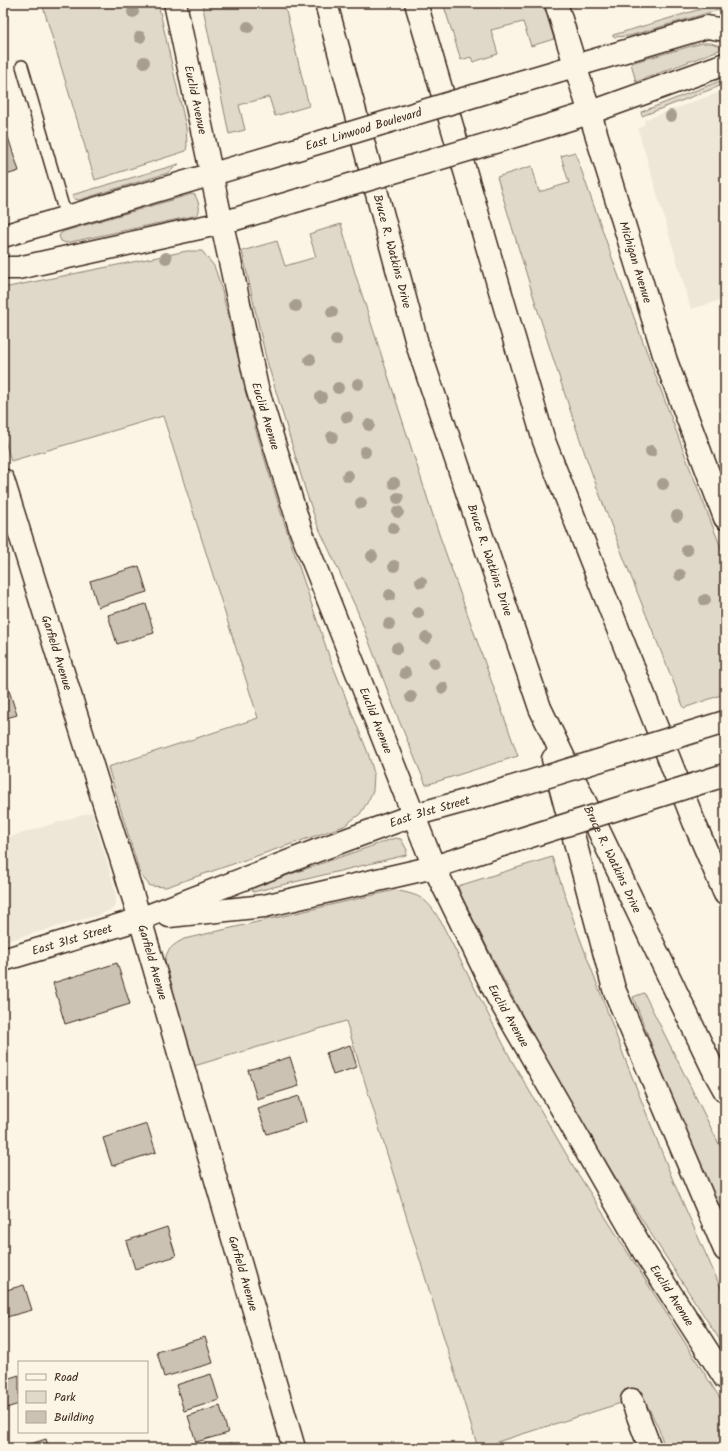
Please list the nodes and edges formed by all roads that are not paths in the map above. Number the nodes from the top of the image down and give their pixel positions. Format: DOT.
graph roads {
  1 [pos="175,3"];
  2 [pos="326,3"];
  3 [pos="416,3"];
  4 [pos="556,3"];
  5 [pos="725,30"];
  6 [pos="725,64"];
  7 [pos="22,66"];
  8 [pos="575,66"];
  9 [pos="589,113"];
  10 [pos="211,175"];
  11 [pos="66,217"];
  12 [pos="222,223"];
  13 [pos="3,236"];
  14 [pos="3,268"];
  15 [pos="3,480"];
  16 [pos="725,518"];
  17 [pos="540,708"];
  18 [pos="725,722"];
  19 [pos="725,775"];
  20 [pos="414,815"];
  21 [pos="694,822"];
  22 [pos="725,857"];
  23 [pos="434,866"];
  24 [pos="725,894"];
  25 [pos="140,920"];
  26 [pos="3,960"];
  27 [pos="725,1091"];
  28 [pos="725,1250"];
  29 [pos="725,1378"];
  30 [pos="632,1400"];
  31 [pos="294,1448"];
  32 [pos="650,1448"];
  1 -- 10 [label="main road, Euclid Avenue"];
  2 -- 17 [label="main road, Bruce R. Watkins Drive"];
  3 -- 21 [label="main road"];
  4 -- 8 [label="main road, Michigan Avenue"];
  5 -- 8 [label="main road, East Linwood Boulevard"];
  6 -- 9 [label="main road"];
  7 -- 11 [label="lane"];
  8 -- 9 [label="main road, Michigan Avenue"];
  8 -- 10 [label="main road, East Linwood Boulevard, bridge"];
  9 -- 12 [label="main road, bridge"];
  9 -- 16 [label="main road, Michigan Avenue"];
  10 -- 11 [label="main road, East Linwood Boulevard"];
  10 -- 12 [label="main road, Euclid Avenue"];
  11 -- 13 [label="main road, East Linwood Boulevard"];
  12 -- 14 [label="main road"];
  12 -- 20 [label="main road, Euclid Avenue"];
  15 -- 25 [label="main road, Garfield Avenue"];
  17 -- 27 [label="main road, Bruce R. Watkins Drive"];
  17 -- 28 [label="main road"];
  18 -- 20 [label="main road, East 31st Street, bridge"];
  19 -- 23 [label="main road, East 31st Street, bridge"];
  20 -- 23 [label="main road, Euclid Avenue"];
  20 -- 25 [label="main road, East 31st Street"];
  21 -- 22 [label="main road"];
  21 -- 24 [label="main road"];
  23 -- 25 [label="main road, East 31st Street"];
  23 -- 29 [label="main road, Euclid Avenue"];
  25 -- 26 [label="main road, East 31st Street"];
  25 -- 31 [label="main road, Garfield Avenue"];
  30 -- 32 [label="main road"];
}
